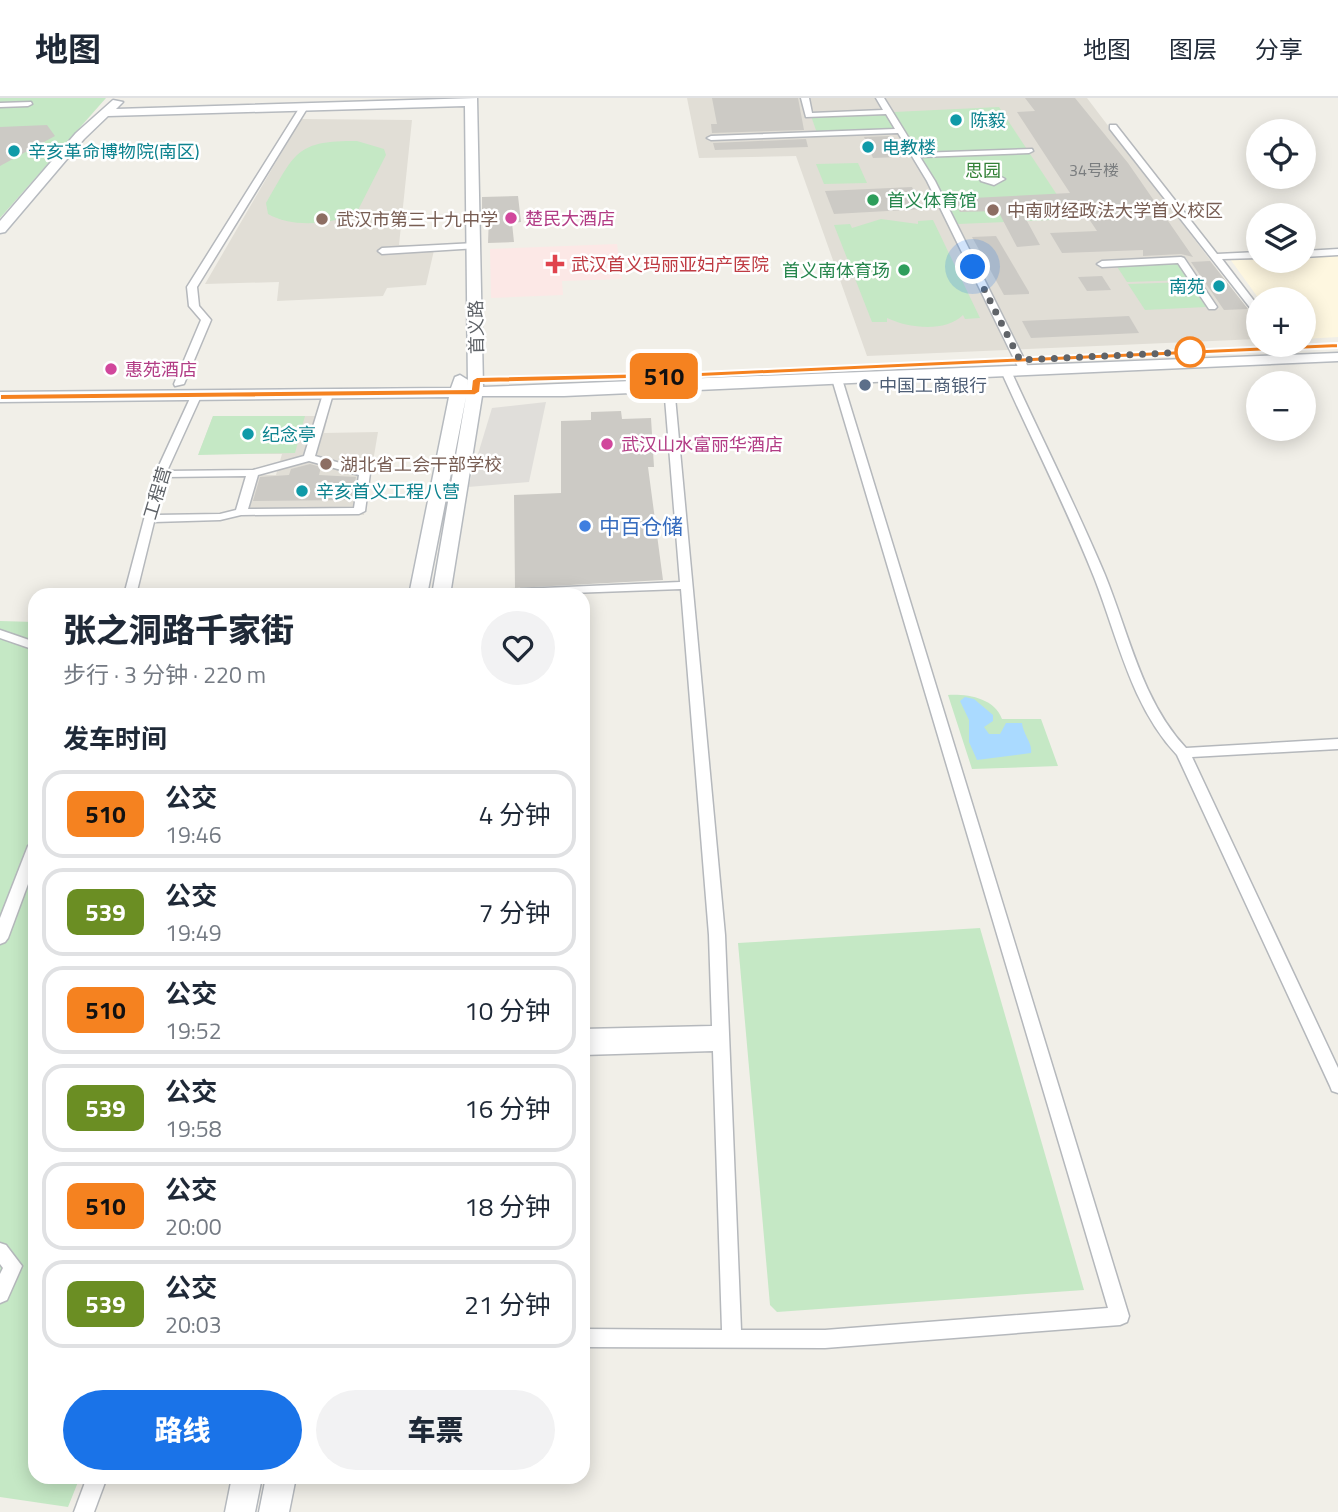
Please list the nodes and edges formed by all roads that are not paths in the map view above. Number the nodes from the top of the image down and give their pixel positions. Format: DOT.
graph roads {
  1 [pos="120,98"];
  2 [pos="805,98"];
  3 [pos="880,98"];
  4 [pos="471,100"];
  5 [pos="0,104"];
  6 [pos="28,104"];
  7 [pos="304,107"];
  8 [pos="108,113"];
  9 [pos="889,113"];
  10 [pos="1113,127"];
  11 [pos="901,131"];
  12 [pos="711,138"];
  13 [pos="1029,151"];
  14 [pos="916,155"];
  15 [pos="0,229"];
  16 [pos="475,246"];
  17 [pos="382,251"];
  18 [pos="1338,252"];
  19 [pos="1316,253"];
  20 [pos="1246,256"];
  21 [pos="1217,257"];
  22 [pos="1102,264"];
  23 [pos="1246,296"];
  24 [pos="1212,307"];
  25 [pos="1316,346"];
  26 [pos="1338,346"];
  27 [pos="1246,349"];
  28 [pos="1338,357"];
  29 [pos="1022,365"];
  30 [pos="1006,372"];
  31 [pos="837,379"];
  32 [pos="179,384"];
  33 [pos="0,386"];
  34 [pos="468,386"];
  35 [pos="669,386"];
  36 [pos="197,394"];
  37 [pos="328,394"];
  38 [pos="0,397"];
  39 [pos="309,458"];
  40 [pos="253,473"];
  41 [pos="161,474"];
  42 [pos="241,512"];
  43 [pos="148,519"];
  44 [pos="687,587"];
  45 [pos="132,588"];
  46 [pos="420,588"];
  47 [pos="442,588"];
  48 [pos="590,591"];
  49 [pos="590,593"];
  50 [pos="0,634"];
  51 [pos="28,644"];
  52 [pos="1338,744"];
  53 [pos="1183,753"];
  54 [pos="28,864"];
  55 [pos="0,938"];
  56 [pos="590,1037"];
  57 [pos="721,1038"];
  58 [pos="590,1047"];
  59 [pos="1338,1086"];
  60 [pos="0,1251"];
  61 [pos="0,1294"];
  62 [pos="590,1339"];
  63 [pos="732,1340"];
  64 [pos="94,1484"];
  65 [pos="246,1484"];
  66 [pos="280,1484"];
  67 [pos="84,1512"];
  68 [pos="240,1512"];
  69 [pos="274,1512"];
  1 -- 8 [label="main road"];
  2 -- 9 [label="street"];
  3 -- 9 [label="street"];
  4 -- 7 [label="main road"];
  4 -- 16 [label="main road, 首义路"];
  5 -- 6 [label="street"];
  7 -- 8 [label="main road"];
  7 -- 32 [label="street"];
  8 -- 15 [label="main road"];
  9 -- 11 [label="street"];
  10 -- 21 [label="street"];
  11 -- 12 [label="street"];
  11 -- 14 [label="street"];
  13 -- 14 [label="street"];
  14 -- 29 [label="street"];
  16 -- 17 [label="street"];
  16 -- 34 [label="main road, 首义路"];
  18 -- 19 [label="street"];
  20 -- 21 [label="street"];
  21 -- 23 [label="street"];
  22 -- 24 [label="street"];
  25 -- 26 [label="main road"];
  27 -- 29 [label="main road"];
  28 -- 29 [label="main road"];
  29 -- 30 [label="main road"];
  29 -- 34 [label="main road"];
  30 -- 31 [label="main road"];
  30 -- 53 [label="street"];
  31 -- 35 [label="main road"];
  31 -- 63 [label="street"];
  32 -- 33 [label="main road"];
  32 -- 34 [label="main road"];
  34 -- 35 [label="main road"];
  34 -- 37 [label="main road"];
  34 -- 46 [label="main road, 首义路"];
  34 -- 47 [label="main road, 首义路"];
  35 -- 44 [label="street"];
  36 -- 37 [label="main road"];
  36 -- 38 [label="main road"];
  36 -- 41 [label="street, 工程营"];
  37 -- 39 [label="street"];
  39 -- 40 [label="street"];
  39 -- 42 [label="street"];
  40 -- 41 [label="street"];
  40 -- 42 [label="street"];
  41 -- 43 [label="street, 工程营"];
  42 -- 43 [label="street"];
  43 -- 45 [label="street, 工程营"];
  44 -- 48 [label="street"];
  44 -- 49 [label="street"];
  44 -- 57 [label="street"];
  50 -- 51 [label="street"];
  52 -- 53 [label="street"];
  53 -- 59 [label="street"];
  54 -- 55 [label="street"];
  56 -- 57 [label="street"];
  57 -- 58 [label="street"];
  57 -- 63 [label="street"];
  60 -- 61 [label="street"];
  62 -- 63 [label="street"];
  64 -- 67 [label="street"];
  65 -- 68 [label="main road"];
  66 -- 69 [label="main road"];
}
